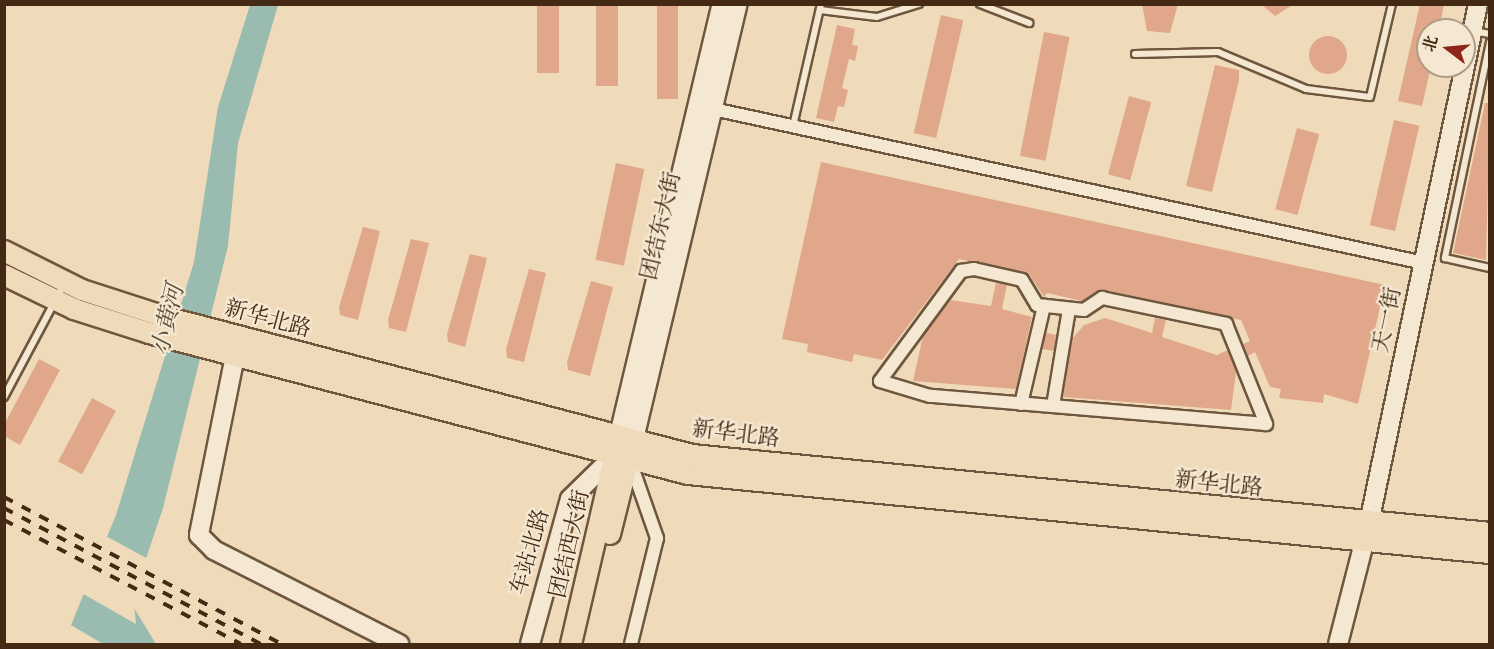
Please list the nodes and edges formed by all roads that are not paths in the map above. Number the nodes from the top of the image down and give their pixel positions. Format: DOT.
graph roads {
  1 [pos="722,4"];
  2 [pos="738,4"];
  3 [pos="919,4"];
  4 [pos="980,4"];
  5 [pos="1392,4"];
  6 [pos="1478,4"];
  7 [pos="821,7"];
  8 [pos="1029,23"];
  9 [pos="1481,33"];
  10 [pos="1490,42"];
  11 [pos="1135,54"];
  12 [pos="713,109"];
  13 [pos="793,127"];
  14 [pos="4,251"];
  15 [pos="1424,263"];
  16 [pos="1490,268"];
  17 [pos="4,274"];
  18 [pos="65,282"];
  19 [pos="56,301"];
  20 [pos="1044,306"];
  21 [pos="1069,309"];
  22 [pos="239,336"];
  23 [pos="235,356"];
  24 [pos="4,397"];
  25 [pos="1021,404"];
  26 [pos="1053,406"];
  27 [pos="627,437"];
  28 [pos="622,457"];
  29 [pos="1369,522"];
  30 [pos="1490,533"];
  31 [pos="1364,542"];
  32 [pos="1490,554"];
  33 [pos="399,645"];
  34 [pos="530,645"];
  35 [pos="571,645"];
  36 [pos="583,645"];
  37 [pos="631,645"];
  38 [pos="1338,645"];
  1 -- 27 [label="street, 团结东大街"];
  2 -- 12 [label="street, 团结东大街"];
  3 -- 7 [label="lane"];
  4 -- 8 [label="lane"];
  5 -- 11 [label="lane"];
  6 -- 9 [label="street, 天一街"];
  7 -- 13 [label="lane"];
  9 -- 15 [label="street, 天一街"];
  10 -- 16 [label="lane"];
  12 -- 13 [label="street"];
  12 -- 27 [label="street, 团结东大街"];
  13 -- 15 [label="street"];
  14 -- 18 [label="main road, 新华北路"];
  15 -- 29 [label="street, 天一街"];
  17 -- 19 [label="main road, 新华北路"];
  18 -- 19 [label="lane"];
  18 -- 22 [label="main road, 新华北路"];
  19 -- 23 [label="main road, 新华北路"];
  19 -- 24 [label="lane"];
  20 -- 21 [label="street"];
  20 -- 25 [label="street"];
  20 -- 25 [label="street"];
  21 -- 26 [label="street"];
  21 -- 26 [label="street"];
  22 -- 23 [label="street"];
  22 -- 27 [label="main road, 新华北路"];
  23 -- 28 [label="main road, 新华北路"];
  23 -- 33 [label="street"];
  25 -- 26 [label="street"];
  27 -- 28 [label="main road, 团结东大街"];
  27 -- 29 [label="main road, 新华北路"];
  28 -- 31 [label="main road, 新华北路"];
  28 -- 34 [label="street, 车站北路"];
  28 -- 35 [label="main road, 团结西大街"];
  28 -- 36 [label="main road, 团结西大街"];
  28 -- 37 [label="street"];
  29 -- 30 [label="main road, 新华北路"];
  29 -- 31 [label="street, 天一街"];
  31 -- 32 [label="main road, 新华北路"];
  31 -- 38 [label="street, 天一街"];
}
